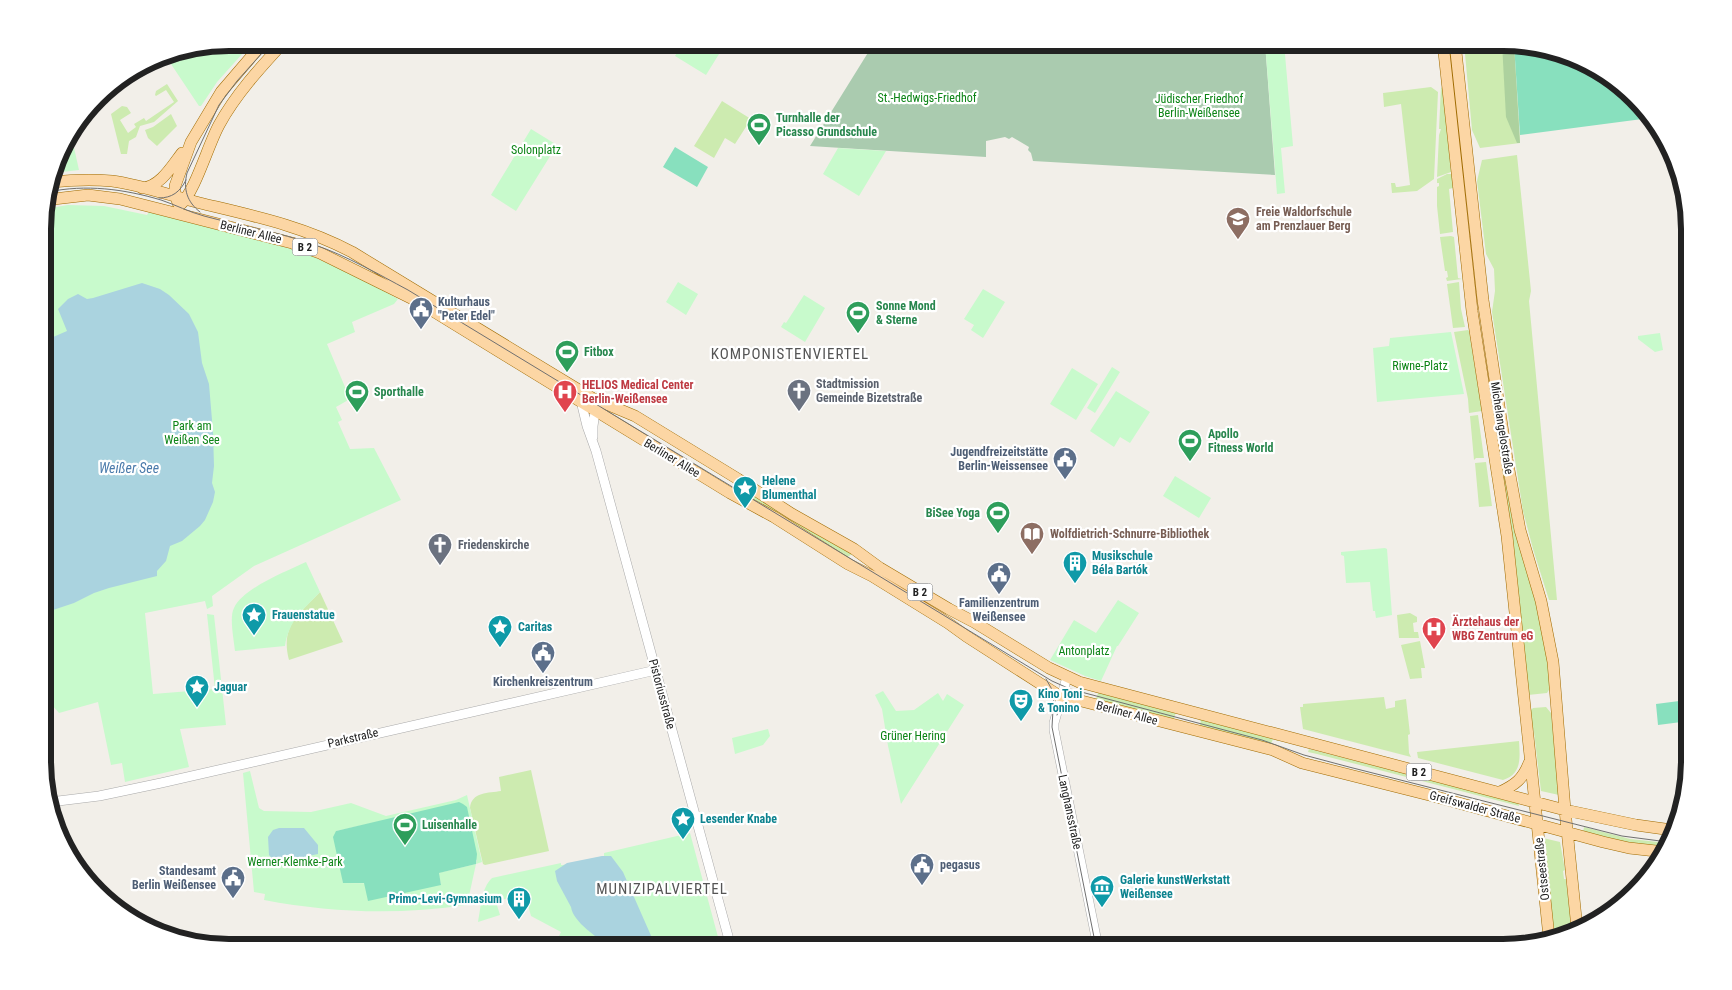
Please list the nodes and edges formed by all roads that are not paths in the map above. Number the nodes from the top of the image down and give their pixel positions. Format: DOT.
graph roads {
  1 [pos="255,51"];
  2 [pos="275,51"];
  3 [pos="1444,51"];
  4 [pos="1456,51"];
  5 [pos="191,142"];
  6 [pos="57,182"];
  7 [pos="193,186"];
  8 [pos="142,188"];
  9 [pos="54,199"];
  10 [pos="180,201"];
  11 [pos="203,204"];
  12 [pos="167,210"];
  13 [pos="187,216"];
  14 [pos="581,401"];
  15 [pos="596,405"];
  16 [pos="594,442"];
  17 [pos="656,670"];
  18 [pos="1067,677"];
  19 [pos="1062,696"];
  20 [pos="1293,740"];
  21 [pos="1287,756"];
  22 [pos="1530,760"];
  23 [pos="1500,792"];
  24 [pos="56,801"];
  25 [pos="1534,801"];
  26 [pos="1565,810"];
  27 [pos="1537,823"];
  28 [pos="1667,829"];
  29 [pos="1567,832"];
  30 [pos="1656,851"];
  31 [pos="1577,922"];
  32 [pos="1549,933"];
  33 [pos="728,939"];
  34 [pos="1096,939"];
  1 -- 5 [label="main road"];
  2 -- 7 [label="main road"];
  3 -- 22 [label="main road, Michelangelostraße"];
  4 -- 26 [label="main road, Michelangelostraße"];
  5 -- 8 [label="main road"];
  5 -- 10 [label="main road"];
  6 -- 8 [label="main road, Berliner Allee / B 2"];
  7 -- 10 [label="main road"];
  7 -- 11 [label="main road"];
  8 -- 10 [label="main road, Berliner Allee / B 2"];
  9 -- 12 [label="main road, Berliner Allee / B 2"];
  10 -- 11 [label="main road, Berliner Allee / B 2"];
  10 -- 12 [label="main road"];
  10 -- 13 [label="main road"];
  11 -- 15 [label="main road, Berliner Allee / B 2"];
  12 -- 13 [label="main road, Berliner Allee / B 2"];
  13 -- 14 [label="main road, Berliner Allee / B 2"];
  14 -- 15 [label="main road, Berliner Allee / B 2"];
  14 -- 16 [label="street, Pistoriusstraße"];
  15 -- 16 [label="street, Pistoriusstraße"];
  15 -- 18 [label="main road, Berliner Allee / B 2"];
  15 -- 19 [label="main road, Berliner Allee / B 2"];
  16 -- 17 [label="street, Pistoriusstraße"];
  17 -- 24 [label="street, Parkstraße"];
  17 -- 33 [label="street, Pistoriusstraße"];
  18 -- 19 [label="street, Langhansstraße"];
  18 -- 20 [label="main road, Berliner Allee / B 2"];
  19 -- 21 [label="main road, Berliner Allee / B 2"];
  19 -- 34 [label="street, Langhansstraße"];
  20 -- 23 [label="main road, Greifswalder Straße / B 2"];
  21 -- 27 [label="main road, Greifswalder Straße / B 2"];
  22 -- 23 [label="main road"];
  22 -- 25 [label="main road, Michelangelostraße"];
  23 -- 25 [label="main road, Greifswalder Straße / B 2"];
  25 -- 26 [label="main road, Greifswalder Straße / B 2"];
  25 -- 27 [label="main road, Ostseestraße"];
  26 -- 28 [label="main road, Greifswalder Straße / B 2"];
  26 -- 29 [label="main road"];
  27 -- 29 [label="main road, Greifswalder Straße / B 2"];
  27 -- 32 [label="main road, Ostseestraße"];
  29 -- 30 [label="main road, Greifswalder Straße / B 2"];
  29 -- 31 [label="main road"];
}
